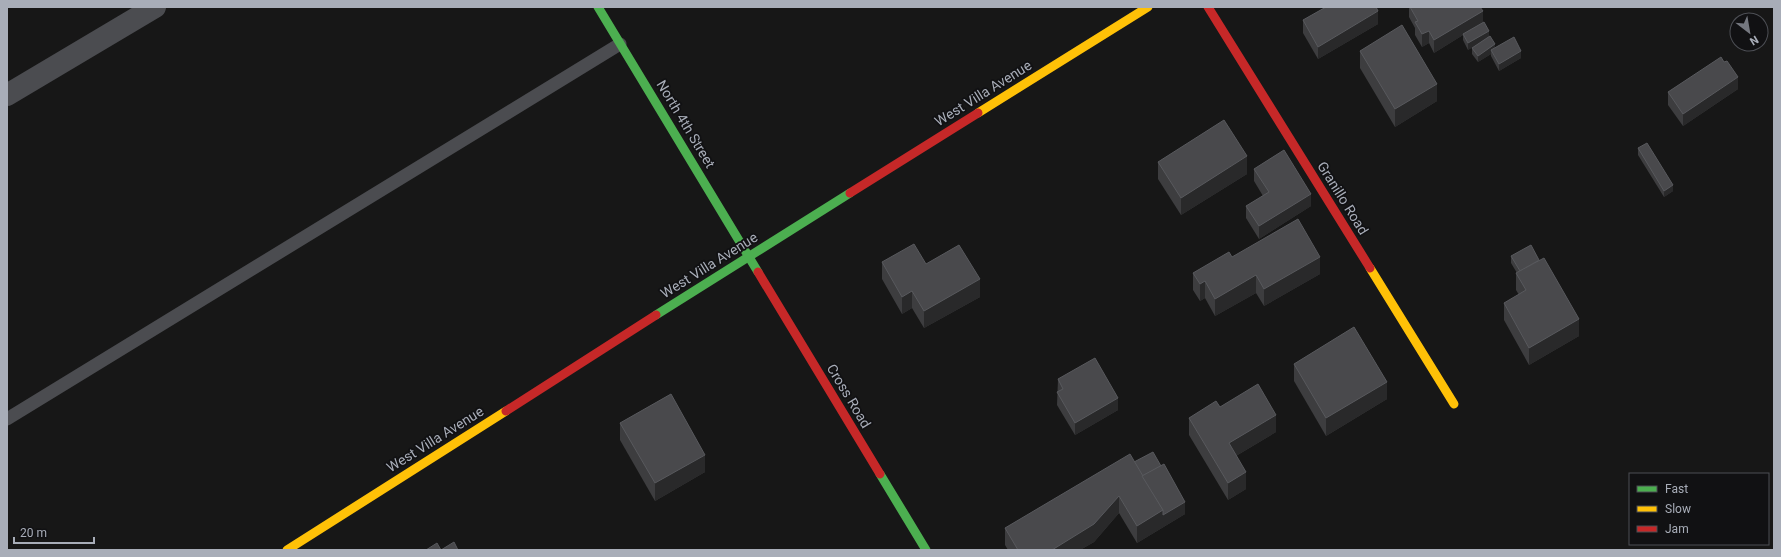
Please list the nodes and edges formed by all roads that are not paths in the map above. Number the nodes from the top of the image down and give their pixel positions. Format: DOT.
graph roads {
  1 [pos="155,7"];
  2 [pos="598,7"];
  3 [pos="1148,7"];
  4 [pos="1208,7"];
  5 [pos="620,44"];
  6 [pos="7,95"];
  7 [pos="749,256"];
  8 [pos="1454,404"];
  9 [pos="7,419"];
  10 [pos="287,550"];
  11 [pos="926,550"];
  1 -- 6 [label="street"];
  2 -- 5 [label="street, North 4th Street"];
  3 -- 7 [label="street, West Villa Avenue"];
  4 -- 8 [label="street, Granillo Road"];
  5 -- 7 [label="street, North 4th Street"];
  5 -- 9 [label="lane"];
  7 -- 10 [label="street, West Villa Avenue"];
  7 -- 11 [label="street, Cross Road"];
}
